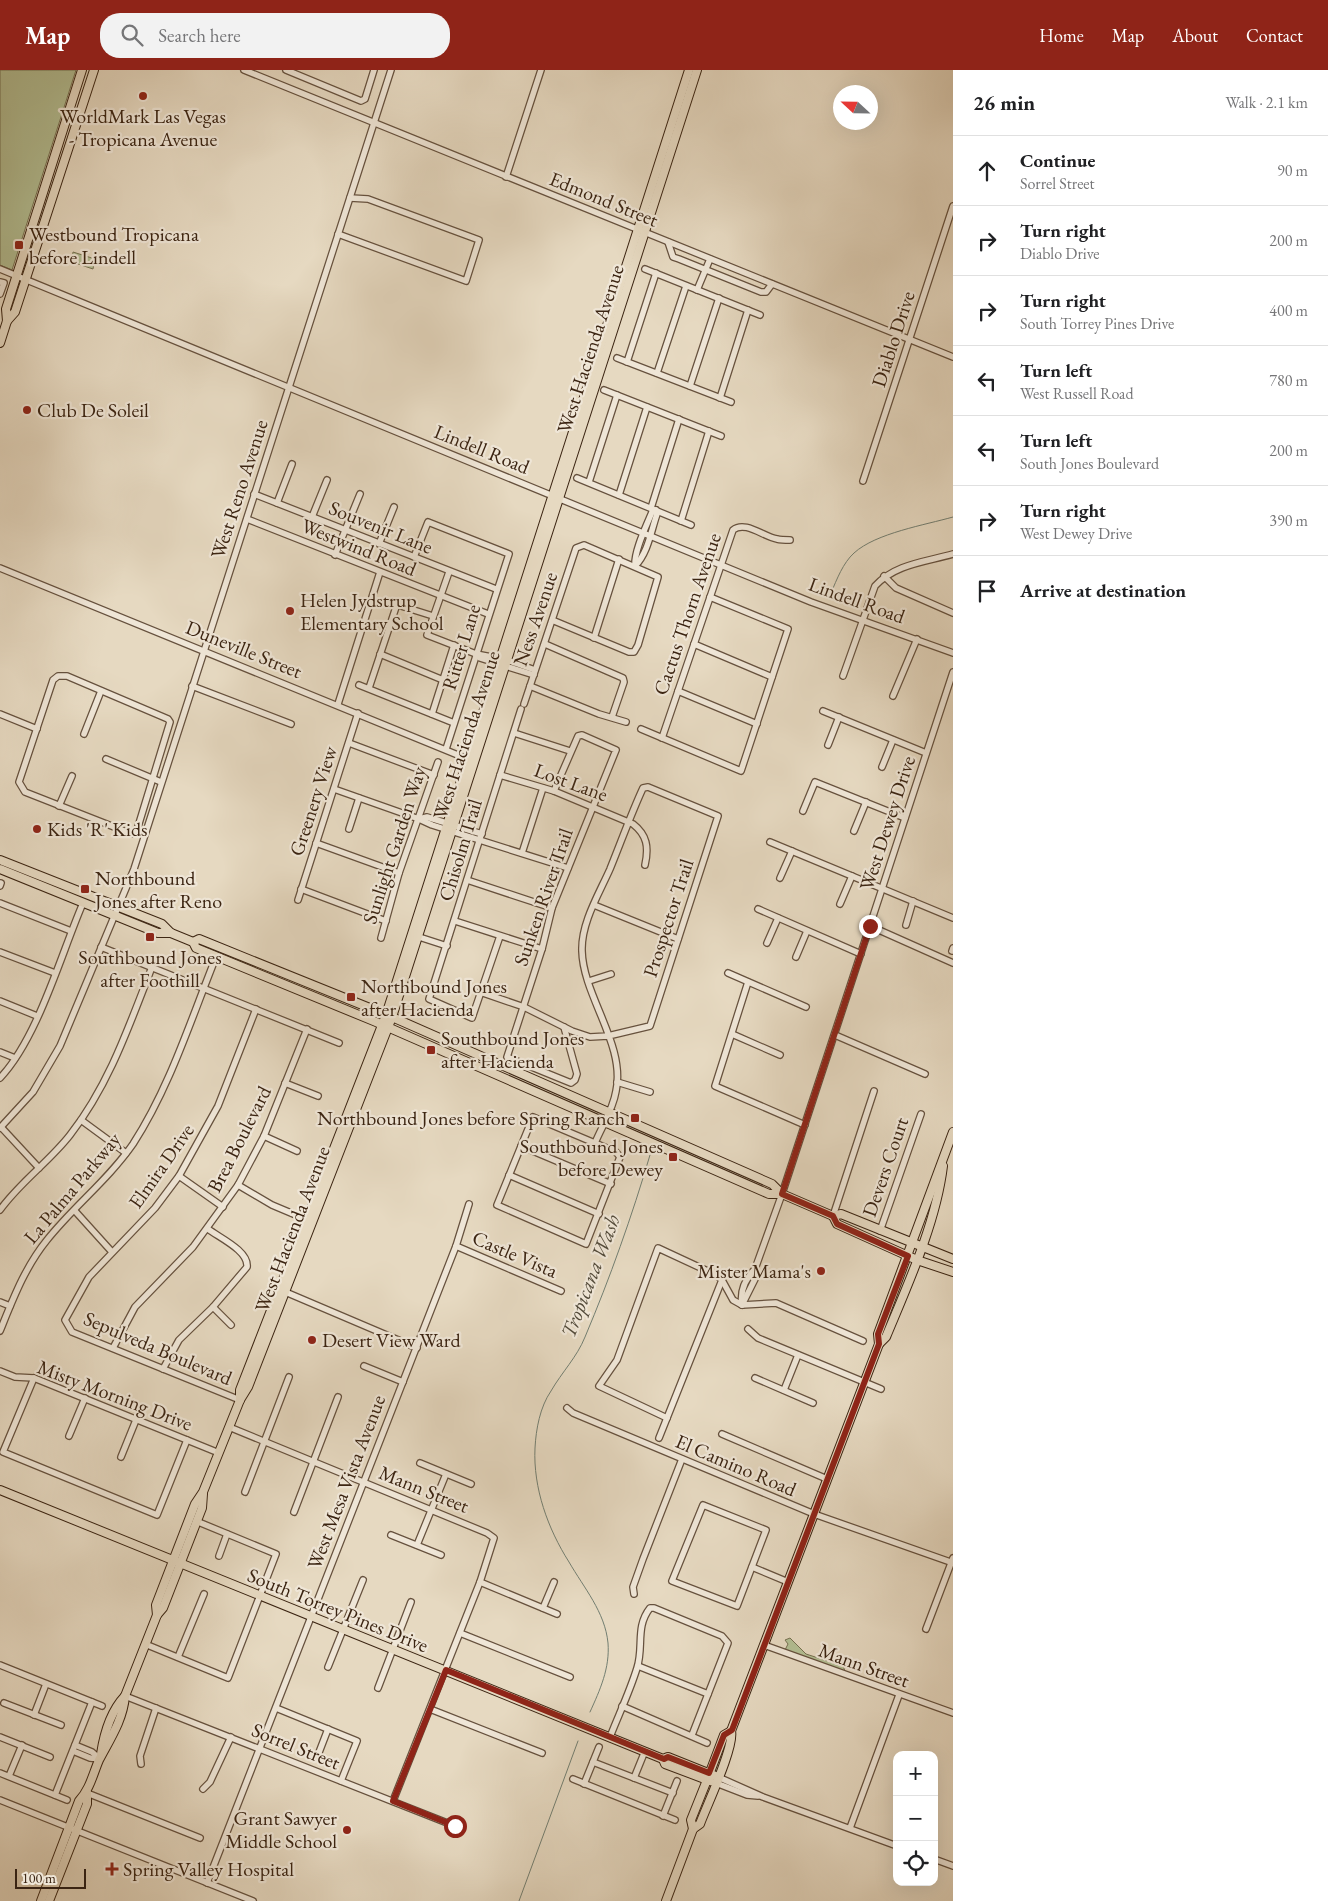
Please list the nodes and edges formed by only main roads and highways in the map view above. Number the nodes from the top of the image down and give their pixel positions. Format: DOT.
graph roads {
  1 [pos="82,70"];
  2 [pos="94,70"];
  3 [pos="690,70"];
  4 [pos="697,70"];
  5 [pos="77,86"];
  6 [pos="88,90"];
  7 [pos="670,142"];
  8 [pos="48,176"];
  9 [pos="59,179"];
  10 [pos="46,184"];
  11 [pos="56,187"];
  12 [pos="7,321"];
  13 [pos="0,343"];
  14 [pos="0,860"];
  15 [pos="0,869"];
  16 [pos="170,933"];
  17 [pos="193,942"];
  18 [pos="265,965"];
  19 [pos="261,975"];
  20 [pos="389,1016"];
  21 [pos="385,1025"];
  22 [pos="953,1132"];
  23 [pos="678,1154"];
  24 [pos="708,1156"];
  25 [pos="943,1162"];
  26 [pos="782,1194"];
  27 [pos="833,1216"];
  28 [pos="912,1244"];
  29 [pos="921,1248"];
  30 [pos="908,1256"];
  31 [pos="953,1259"];
  32 [pos="917,1260"];
  33 [pos="953,1272"];
  34 [pos="879,1344"];
  35 [pos="0,1490"];
  36 [pos="203,1492"];
  37 [pos="177,1562"];
  38 [pos="732,1730"];
  39 [pos="708,1776"];
  40 [pos="717,1780"];
  41 [pos="73,1829"];
  42 [pos="693,1829"];
  43 [pos="41,1901"];
  44 [pos="49,1901"];
  45 [pos="666,1901"];
  1 -- 5 [label="main road"];
  2 -- 6 [label="main road"];
  3 -- 7 [label="main road, West Hacienda Avenue"];
  4 -- 7 [label="main road, West Hacienda Avenue"];
  5 -- 6 [label="main road"];
  5 -- 8 [label="main road"];
  6 -- 9 [label="main road"];
  7 -- 20 [label="main road, West Hacienda Avenue"];
  8 -- 9 [label="main road"];
  8 -- 10 [label="main road"];
  9 -- 11 [label="main road"];
  10 -- 11 [label="main road"];
  10 -- 12 [label="main road"];
  11 -- 12 [label="main road"];
  12 -- 13 [label="main road"];
  14 -- 16 [label="main road"];
  15 -- 16 [label="main road"];
  16 -- 17 [label="main road"];
  17 -- 18 [label="main road"];
  17 -- 19 [label="main road"];
  18 -- 19 [label="main road"];
  18 -- 20 [label="main road"];
  19 -- 21 [label="main road"];
  20 -- 21 [label="main road, West Hacienda Avenue"];
  20 -- 24 [label="main road"];
  21 -- 23 [label="main road"];
  21 -- 36 [label="main road, West Hacienda Avenue"];
  22 -- 25 [label="main road"];
  23 -- 24 [label="main road"];
  23 -- 26 [label="main road"];
  24 -- 26 [label="main road"];
  25 -- 28 [label="main road"];
  25 -- 29 [label="main road"];
  26 -- 27 [label="main road"];
  27 -- 28 [label="main road"];
  27 -- 30 [label="main road"];
  28 -- 29 [label="main road"];
  28 -- 30 [label="main road"];
  29 -- 31 [label="main road"];
  29 -- 32 [label="main road"];
  30 -- 32 [label="main road"];
  30 -- 34 [label="main road"];
  32 -- 33 [label="main road"];
  32 -- 34 [label="main road"];
  34 -- 38 [label="main road"];
  35 -- 37 [label="main road, South Torrey Pines Drive"];
  36 -- 37 [label="main road, West Hacienda Avenue"];
  36 -- 37 [label="main road, West Hacienda Avenue"];
  37 -- 39 [label="main road, South Torrey Pines Drive"];
  37 -- 41 [label="main road, West Hacienda Avenue"];
  38 -- 39 [label="main road"];
  38 -- 40 [label="main road"];
  39 -- 40 [label="main road, South Torrey Pines Drive"];
  39 -- 42 [label="main road"];
  40 -- 42 [label="main road"];
  41 -- 43 [label="main road, West Hacienda Avenue"];
  41 -- 44 [label="main road, West Hacienda Avenue"];
  42 -- 45 [label="main road"];
}
